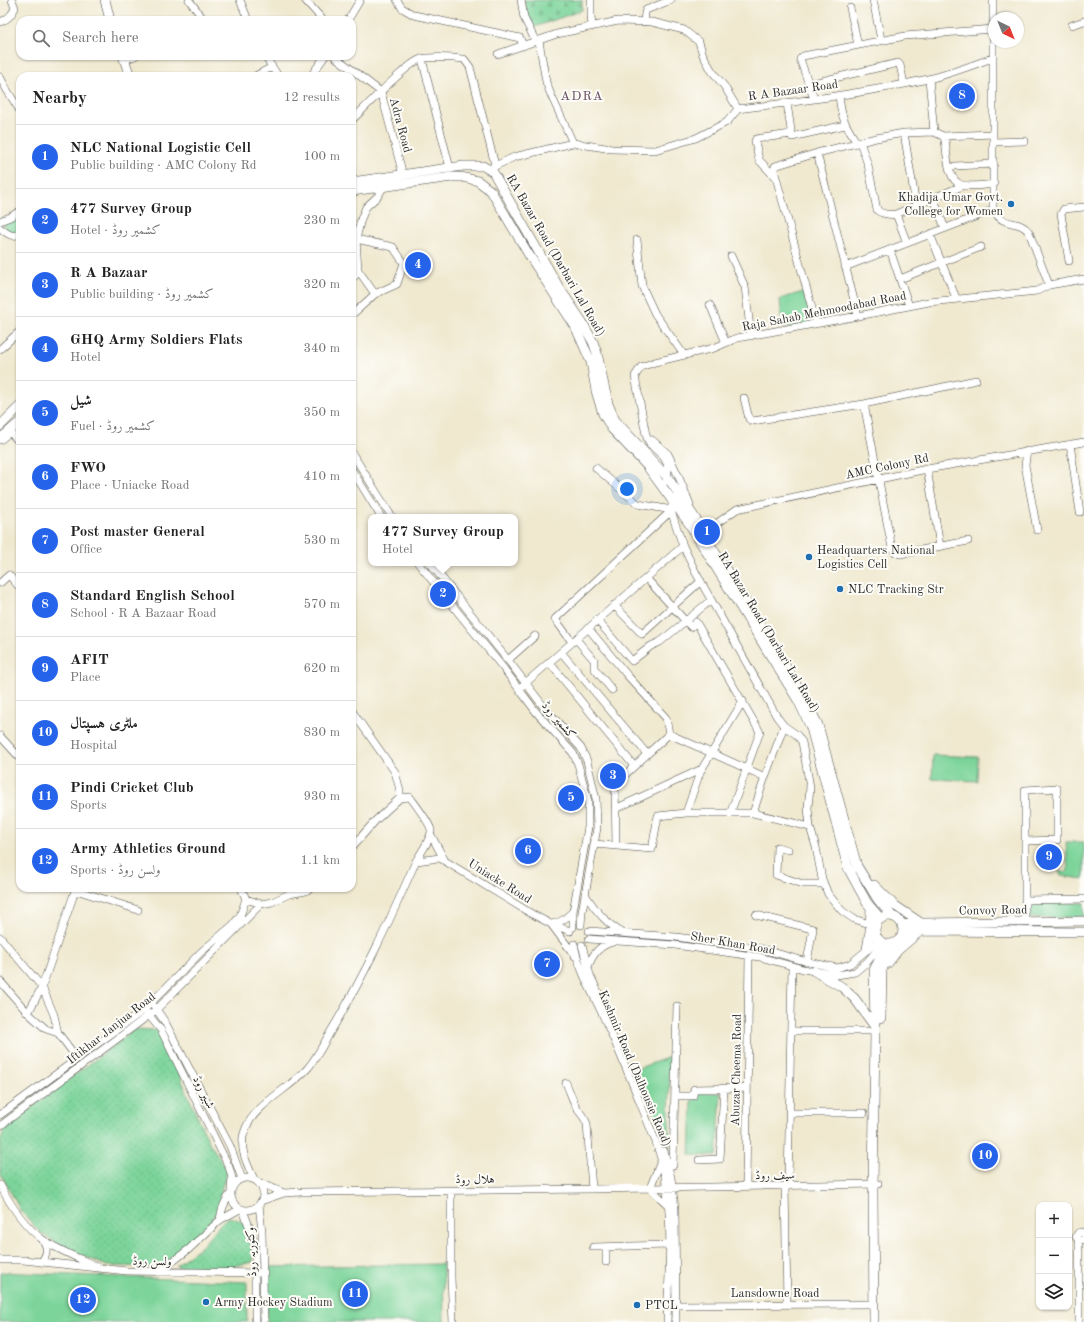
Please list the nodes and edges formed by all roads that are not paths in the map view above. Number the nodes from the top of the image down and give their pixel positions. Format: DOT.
graph roads {
  1 [pos="12,0"];
  2 [pos="105,0"];
  3 [pos="189,0"];
  4 [pos="240,0"];
  5 [pos="305,0"];
  6 [pos="360,0"];
  7 [pos="398,0"];
  8 [pos="521,0"];
  9 [pos="591,0"];
  10 [pos="671,0"];
  11 [pos="873,0"];
  12 [pos="993,0"];
  13 [pos="850,8"];
  14 [pos="993,12"];
  15 [pos="109,16"];
  16 [pos="201,16"];
  17 [pos="246,16"];
  18 [pos="319,16"];
  19 [pos="350,16"];
  20 [pos="1084,21"];
  21 [pos="0,22"];
  22 [pos="644,22"];
  23 [pos="1072,25"];
  24 [pos="592,26"];
  25 [pos="988,29"];
  26 [pos="881,40"];
  27 [pos="537,42"];
  28 [pos="858,45"];
  29 [pos="523,46"];
  30 [pos="992,48"];
  31 [pos="498,54"];
  32 [pos="992,58"];
  33 [pos="422,59"];
  34 [pos="125,60"];
  35 [pos="268,60"];
  36 [pos="322,60"];
  37 [pos="339,60"];
  38 [pos="272,67"];
  39 [pos="129,72"];
  40 [pos="263,72"];
  41 [pos="275,72"];
  42 [pos="314,72"];
  43 [pos="355,72"];
  44 [pos="356,73"];
  45 [pos="0,77"];
  46 [pos="929,79"];
  47 [pos="809,84"];
  48 [pos="904,84"];
  49 [pos="381,92"];
  50 [pos="839,95"];
  51 [pos="814,99"];
  52 [pos="786,103"];
  53 [pos="16,105"];
  54 [pos="738,109"];
  55 [pos="356,116"];
  56 [pos="845,125"];
  57 [pos="934,132"];
  58 [pos="904,133"];
  59 [pos="791,134"];
  60 [pos="993,134"];
  61 [pos="943,136"];
  62 [pos="1025,141"];
  63 [pos="858,142"];
  64 [pos="994,142"];
  65 [pos="573,143"];
  66 [pos="817,153"];
  67 [pos="994,164"];
  68 [pos="955,166"];
  69 [pos="492,167"];
  70 [pos="450,168"];
  71 [pos="403,175"];
  72 [pos="776,179"];
  73 [pos="356,181"];
  74 [pos="994,184"];
  75 [pos="384,186"];
  76 [pos="962,186"];
  77 [pos="356,190"];
  78 [pos="933,198"];
  79 [pos="916,205"];
  80 [pos="1084,207"];
  81 [pos="993,210"];
  82 [pos="896,214"];
  83 [pos="16,215"];
  84 [pos="0,221"];
  85 [pos="0,228"];
  86 [pos="945,228"];
  87 [pos="356,232"];
  88 [pos="930,234"];
  89 [pos="16,236"];
  90 [pos="356,238"];
  91 [pos="637,240"];
  92 [pos="907,243"];
  93 [pos="981,247"];
  94 [pos="890,250"];
  95 [pos="356,254"];
  96 [pos="731,256"];
  97 [pos="1069,261"];
  98 [pos="941,263"];
  99 [pos="845,267"];
  100 [pos="358,270"];
  101 [pos="356,273"];
  102 [pos="900,279"];
  103 [pos="1084,279"];
  104 [pos="1049,285"];
  105 [pos="375,294"];
  106 [pos="956,298"];
  107 [pos="710,305"];
  108 [pos="909,306"];
  109 [pos="356,310"];
  110 [pos="858,316"];
  111 [pos="816,323"];
  112 [pos="16,335"];
  113 [pos="751,336"];
  114 [pos="726,343"];
  115 [pos="0,349"];
  116 [pos="684,355"];
  117 [pos="976,380"];
  118 [pos="744,398"];
  119 [pos="864,404"];
  120 [pos="16,410"];
  121 [pos="16,425"];
  122 [pos="0,426"];
  123 [pos="9,431"];
  124 [pos="646,435"];
  125 [pos="0,439"];
  126 [pos="16,439"];
  127 [pos="1084,442"];
  128 [pos="1070,444"];
  129 [pos="1028,451"];
  130 [pos="356,459"];
  131 [pos="596,468"];
  132 [pos="928,469"];
  133 [pos="356,477"];
  134 [pos="668,478"];
  135 [pos="879,479"];
  136 [pos="662,486"];
  137 [pos="375,490"];
  138 [pos="367,495"];
  139 [pos="672,499"];
  140 [pos="672,510"];
  141 [pos="1080,512"];
  142 [pos="379,514"];
  143 [pos="390,514"];
  144 [pos="699,524"];
  145 [pos="1037,530"];
  146 [pos="703,533"];
  147 [pos="968,541"];
  148 [pos="683,546"];
  149 [pos="940,546"];
  150 [pos="420,566"];
  151 [pos="432,566"];
  152 [pos="646,578"];
  153 [pos="701,581"];
  154 [pos="0,583"];
  155 [pos="16,583"];
  156 [pos="457,597"];
  157 [pos="711,600"];
  158 [pos="450,602"];
  159 [pos="614,605"];
  160 [pos="672,607"];
  161 [pos="469,612"];
  162 [pos="462,618"];
  163 [pos="598,620"];
  164 [pos="685,620"];
  165 [pos="588,628"];
  166 [pos="535,636"];
  167 [pos="574,640"];
  168 [pos="561,652"];
  169 [pos="510,662"];
  170 [pos="549,662"];
  171 [pos="504,669"];
  172 [pos="525,683"];
  173 [pos="518,688"];
  174 [pos="612,690"];
  175 [pos="743,701"];
  176 [pos="356,717"];
  177 [pos="784,726"];
  178 [pos="669,734"];
  179 [pos="0,736"];
  180 [pos="16,752"];
  181 [pos="711,753"];
  182 [pos="647,754"];
  183 [pos="634,766"];
  184 [pos="702,769"];
  185 [pos="746,769"];
  186 [pos="765,777"];
  187 [pos="400,798"];
  188 [pos="615,809"];
  189 [pos="686,813"];
  190 [pos="753,813"];
  191 [pos="730,814"];
  192 [pos="810,826"];
  193 [pos="430,835"];
  194 [pos="1025,841"];
  195 [pos="356,842"];
  196 [pos="594,844"];
  197 [pos="616,846"];
  198 [pos="788,850"];
  199 [pos="416,861"];
  200 [pos="445,861"];
  201 [pos="863,874"];
  202 [pos="824,884"];
  203 [pos="75,892"];
  204 [pos="85,892"];
  205 [pos="243,892"];
  206 [pos="300,892"];
  207 [pos="585,894"];
  208 [pos="246,899"];
  209 [pos="1084,899"];
  210 [pos="1025,900"];
  211 [pos="261,904"];
  212 [pos="138,910"];
  213 [pos="573,911"];
  214 [pos="756,916"];
  215 [pos="893,917"];
  216 [pos="1025,921"];
  217 [pos="1084,921"];
  218 [pos="876,923"];
  219 [pos="551,924"];
  220 [pos="581,925"];
  221 [pos="902,925"];
  222 [pos="921,927"];
  223 [pos="571,929"];
  224 [pos="1084,932"];
  225 [pos="625,934"];
  226 [pos="902,934"];
  227 [pos="589,935"];
  228 [pos="0,937"];
  229 [pos="617,941"];
  230 [pos="885,942"];
  231 [pos="574,944"];
  232 [pos="582,945"];
  233 [pos="868,949"];
  234 [pos="749,955"];
  235 [pos="577,959"];
  236 [pos="807,962"];
  237 [pos="792,966"];
  238 [pos="588,967"];
  239 [pos="882,970"];
  240 [pos="814,971"];
  241 [pos="0,981"];
  242 [pos="42,987"];
  243 [pos="152,1003"];
  244 [pos="678,1006"];
  245 [pos="156,1010"];
  246 [pos="147,1012"];
  247 [pos="28,1013"];
  248 [pos="872,1029"];
  249 [pos="791,1031"];
  250 [pos="58,1032"];
  251 [pos="78,1058"];
  252 [pos="566,1083"];
  253 [pos="724,1088"];
  254 [pos="747,1088"];
  255 [pos="675,1096"];
  256 [pos="12,1107"];
  257 [pos="789,1113"];
  258 [pos="864,1113"];
  259 [pos="0,1115"];
  260 [pos="2,1124"];
  261 [pos="0,1130"];
  262 [pos="662,1159"];
  263 [pos="699,1160"];
  264 [pos="673,1165"];
  265 [pos="242,1179"];
  266 [pos="256,1181"];
  267 [pos="876,1184"];
  268 [pos="0,1185"];
  269 [pos="746,1186"];
  270 [pos="787,1186"];
  271 [pos="689,1187"];
  272 [pos="650,1188"];
  273 [pos="669,1188"];
  274 [pos="592,1189"];
  275 [pos="451,1190"];
  276 [pos="231,1191"];
  277 [pos="284,1193"];
  278 [pos="260,1203"];
  279 [pos="672,1204"];
  280 [pos="242,1209"];
  281 [pos="220,1220"];
  282 [pos="1084,1233"];
  283 [pos="42,1238"];
  284 [pos="1083,1240"];
  285 [pos="669,1245"];
  286 [pos="593,1247"];
  287 [pos="606,1247"];
  288 [pos="0,1260"];
  289 [pos="41,1262"];
  290 [pos="606,1262"];
  291 [pos="105,1270"];
  292 [pos="159,1272"];
  293 [pos="260,1273"];
  294 [pos="787,1304"];
  295 [pos="874,1304"];
  296 [pos="676,1305"];
  297 [pos="255,1322"];
  298 [pos="264,1322"];
  299 [pos="453,1322"];
  300 [pos="667,1322"];
  301 [pos="676,1322"];
  302 [pos="874,1322"];
  303 [pos="879,1322"];
  304 [pos="1079,1322"];
  1 -- 21 [label="street"];
  2 -- 15 [label="main road"];
  3 -- 16 [label="street"];
  4 -- 17 [label="street"];
  5 -- 18 [label="street"];
  6 -- 19 [label="street"];
  7 -- 29 [label="street"];
  8 -- 27 [label="street"];
  9 -- 24 [label="street"];
  10 -- 22 [label="street"];
  11 -- 26 [label="street"];
  12 -- 14 [label="street"];
  13 -- 28 [label="street"];
  20 -- 23 [label="street"];
  22 -- 24 [label="street"];
  22 -- 54 [label="street"];
  24 -- 27 [label="street"];
  25 -- 26 [label="street"];
  26 -- 28 [label="street"];
  27 -- 29 [label="street"];
  27 -- 65 [label="street"];
  28 -- 47 [label="street"];
  29 -- 31 [label="street"];
  30 -- 32 [label="street"];
  32 -- 46 [label="street, R A Bazaar Road"];
  32 -- 60 [label="street"];
  33 -- 49 [label="street"];
  33 -- 69 [label="street"];
  33 -- 70 [label="street"];
  34 -- 39 [label="main road"];
  35 -- 38 [label="street"];
  36 -- 42 [label="street"];
  37 -- 43 [label="street, Adra Road"];
  38 -- 40 [label="street"];
  38 -- 41 [label="street"];
  44 -- 49 [label="street, Adra Road"];
  45 -- 53 [label="street"];
  46 -- 48 [label="street, R A Bazaar Road"];
  46 -- 57 [label="street"];
  47 -- 48 [label="street"];
  47 -- 51 [label="street"];
  48 -- 50 [label="street, R A Bazaar Road"];
  49 -- 55 [label="street"];
  49 -- 71 [label="street, Adra Road"];
  50 -- 51 [label="street, R A Bazaar Road"];
  50 -- 56 [label="street"];
  51 -- 52 [label="street, R A Bazaar Road"];
  52 -- 54 [label="street, R A Bazaar Road"];
  52 -- 59 [label="street"];
  54 -- 65 [label="street, R A Bazaar Road"];
  56 -- 59 [label="street"];
  56 -- 63 [label="street"];
  57 -- 58 [label="street"];
  57 -- 61 [label="street"];
  58 -- 63 [label="street"];
  58 -- 79 [label="street"];
  59 -- 72 [label="street"];
  60 -- 61 [label="street"];
  60 -- 64 [label="street"];
  61 -- 76 [label="street"];
  62 -- 64 [label="street"];
  63 -- 66 [label="street"];
  63 -- 82 [label="street"];
  64 -- 67 [label="street"];
  65 -- 69 [label="street, R A Bazaar Road"];
  66 -- 72 [label="street"];
  66 -- 99 [label="street"];
  67 -- 68 [label="street"];
  67 -- 74 [label="street"];
  69 -- 70 [label="main road, RA Bazar Road (Darbari Lal Road)"];
  69 -- 134 [label="main road, RA Bazar Road (Darbari Lal Road)"];
  70 -- 71 [label="main road, RA Bazar Road (Darbari Lal Road)"];
  71 -- 73 [label="main road, RA Bazar Road (Darbari Lal Road)"];
  72 -- 111 [label="street"];
  74 -- 76 [label="street"];
  74 -- 81 [label="street"];
  75 -- 77 [label="main road, RA Bazar Road (Darbari Lal Road)"];
  75 -- 87 [label="street"];
  75 -- 136 [label="main road, RA Bazar Road (Darbari Lal Road)"];
  76 -- 78 [label="street"];
  78 -- 79 [label="street"];
  78 -- 86 [label="street"];
  79 -- 82 [label="street"];
  80 -- 97 [label="street"];
  81 -- 86 [label="street"];
  81 -- 104 [label="street"];
  82 -- 92 [label="street"];
  83 -- 84 [label="street"];
  85 -- 89 [label="street"];
  86 -- 88 [label="street"];
  88 -- 92 [label="street"];
  88 -- 98 [label="street"];
  90 -- 105 [label="street"];
  91 -- 116 [label="street"];
  92 -- 94 [label="street"];
  93 -- 98 [label="street"];
  94 -- 99 [label="street"];
  94 -- 102 [label="street"];
  95 -- 100 [label="street"];
  96 -- 113 [label="street"];
  98 -- 102 [label="street"];
  98 -- 106 [label="street"];
  99 -- 110 [label="street"];
  100 -- 101 [label="street"];
  100 -- 105 [label="street"];
  102 -- 108 [label="street"];
  103 -- 104 [label="street, Raja Sahab Mehmoodabad Road"];
  104 -- 106 [label="street, Raja Sahab Mehmoodabad Road"];
  105 -- 109 [label="street"];
  106 -- 108 [label="street, Raja Sahab Mehmoodabad Road"];
  107 -- 114 [label="street"];
  108 -- 110 [label="street, Raja Sahab Mehmoodabad Road"];
  110 -- 111 [label="street, Raja Sahab Mehmoodabad Road"];
  111 -- 113 [label="street, Raja Sahab Mehmoodabad Road"];
  112 -- 115 [label="street"];
  113 -- 114 [label="street, Raja Sahab Mehmoodabad Road"];
  114 -- 116 [label="street, Raja Sahab Mehmoodabad Road"];
  116 -- 124 [label="street, Raja Sahab Mehmoodabad Road"];
  117 -- 119 [label="street"];
  118 -- 119 [label="street"];
  119 -- 135 [label="street"];
  120 -- 122 [label="main road"];
  121 -- 123 [label="main road"];
  123 -- 125 [label="main road"];
  123 -- 126 [label="street"];
  124 -- 134 [label="street"];
  124 -- 144 [label="street"];
  127 -- 128 [label="street, AMC Colony Rd"];
  128 -- 129 [label="street, AMC Colony Rd"];
  128 -- 141 [label="street"];
  129 -- 132 [label="street, AMC Colony Rd"];
  129 -- 145 [label="street"];
  130 -- 137 [label="street"];
  131 -- 140 [label="street"];
  132 -- 135 [label="street, AMC Colony Rd"];
  132 -- 149 [label="street"];
  133 -- 138 [label="street"];
  134 -- 136 [label="street"];
  134 -- 144 [label="main road, RA Bazar Road (Darbari Lal Road)"];
  135 -- 146 [label="street, AMC Colony Rd"];
  135 -- 149 [label="street"];
  136 -- 139 [label="main road, RA Bazar Road (Darbari Lal Road)"];
  137 -- 138 [label="street"];
  137 -- 143 [label="street"];
  138 -- 142 [label="street"];
  139 -- 140 [label="street"];
  139 -- 218 [label="main road, RA Bazar Road (Darbari Lal Road)"];
  140 -- 148 [label="street"];
  140 -- 167 [label="street"];
  144 -- 146 [label="main road, RA Bazar Road (Darbari Lal Road)"];
  146 -- 201 [label="main road, RA Bazar Road (Darbari Lal Road)"];
  147 -- 149 [label="street"];
  148 -- 152 [label="street"];
  148 -- 153 [label="street"];
  150 -- 158 [label="street, کشمیر روڈ"];
  151 -- 156 [label="street, کشمیر روڈ"];
  152 -- 159 [label="street"];
  152 -- 160 [label="street"];
  153 -- 157 [label="street"];
  153 -- 160 [label="street"];
  154 -- 155 [label="street"];
  156 -- 158 [label="street"];
  156 -- 161 [label="street, کشمیر روڈ"];
  157 -- 164 [label="street"];
  157 -- 177 [label="street"];
  158 -- 162 [label="street, کشمیر روڈ"];
  159 -- 160 [label="street"];
  159 -- 163 [label="street"];
  160 -- 164 [label="street"];
  161 -- 162 [label="street"];
  161 -- 169 [label="street, کشمیر روڈ"];
  162 -- 171 [label="street, کشمیر روڈ"];
  163 -- 164 [label="street"];
  163 -- 165 [label="street"];
  164 -- 175 [label="street"];
  165 -- 167 [label="street"];
  165 -- 178 [label="street"];
  166 -- 169 [label="street"];
  167 -- 168 [label="street"];
  167 -- 174 [label="street"];
  168 -- 170 [label="street"];
  168 -- 182 [label="street"];
  169 -- 171 [label="street"];
  169 -- 172 [label="street, کشمیر روڈ"];
  170 -- 172 [label="street"];
  170 -- 183 [label="street"];
  171 -- 173 [label="street, کشمیر روڈ"];
  172 -- 173 [label="street"];
  172 -- 196 [label="street, کشمیر روڈ"];
  173 -- 213 [label="street, کشمیر روڈ"];
  175 -- 181 [label="street"];
  175 -- 185 [label="street"];
  176 -- 187 [label="street"];
  177 -- 186 [label="street"];
  177 -- 192 [label="street"];
  178 -- 181 [label="street"];
  178 -- 182 [label="street"];
  179 -- 180 [label="street"];
  181 -- 184 [label="street"];
  181 -- 185 [label="street"];
  182 -- 183 [label="street"];
  183 -- 188 [label="street"];
  184 -- 188 [label="street"];
  184 -- 189 [label="street"];
  185 -- 186 [label="street"];
  185 -- 191 [label="street"];
  186 -- 190 [label="street"];
  187 -- 193 [label="street"];
  187 -- 195 [label="street"];
  188 -- 197 [label="street"];
  189 -- 191 [label="street"];
  189 -- 197 [label="street"];
  190 -- 191 [label="street"];
  190 -- 192 [label="street"];
  192 -- 202 [label="street"];
  193 -- 199 [label="street"];
  193 -- 200 [label="street"];
  194 -- 194 [label="street"];
  194 -- 210 [label="street"];
  196 -- 197 [label="street"];
  196 -- 207 [label="street, کشمیر روڈ"];
  198 -- 202 [label="street"];
  199 -- 200 [label="street, Uniacke Road"];
  199 -- 266 [label="street"];
  200 -- 219 [label="street, Uniacke Road"];
  201 -- 215 [label="main road, RA Bazar Road (Darbari Lal Road)"];
  201 -- 222 [label="main road"];
  202 -- 218 [label="street"];
  203 -- 242 [label="street"];
  204 -- 212 [label="street"];
  205 -- 208 [label="street"];
  206 -- 211 [label="street"];
  207 -- 220 [label="street, کشمیر روڈ"];
  207 -- 225 [label="street"];
  208 -- 211 [label="street"];
  208 -- 243 [label="street, Iftikhar Janjua Road"];
  209 -- 210 [label="street"];
  210 -- 216 [label="street"];
  211 -- 245 [label="street, Iftikhar Janjua Road"];
  213 -- 219 [label="street"];
  213 -- 223 [label="street, کشمیر روڈ"];
  214 -- 236 [label="street"];
  215 -- 218 [label="main road"];
  215 -- 221 [label="main road"];
  216 -- 217 [label="main road, Convoy Road"];
  216 -- 222 [label="main road, Convoy Road"];
  218 -- 230 [label="main road"];
  218 -- 233 [label="main road"];
  219 -- 223 [label="street, Uniacke Road"];
  219 -- 235 [label="street"];
  220 -- 223 [label="street"];
  220 -- 227 [label="street"];
  221 -- 222 [label="main road, Convoy Road"];
  221 -- 226 [label="main road"];
  222 -- 224 [label="main road, Convoy Road"];
  222 -- 226 [label="main road, Convoy Road"];
  222 -- 239 [label="main road"];
  223 -- 231 [label="street"];
  225 -- 227 [label="street, Sher Khan Road"];
  225 -- 236 [label="street, Sher Khan Road"];
  226 -- 230 [label="main road"];
  227 -- 229 [label="street, Sher Khan Road"];
  227 -- 232 [label="street"];
  228 -- 242 [label="street"];
  229 -- 234 [label="street, Sher Khan Road"];
  229 -- 238 [label="street"];
  230 -- 233 [label="street, Sher Khan Road"];
  230 -- 239 [label="main road"];
  230 -- 240 [label="street, Sher Khan Road"];
  230 -- 248 [label="main road"];
  231 -- 232 [label="street"];
  231 -- 235 [label="street, Kashmir Road (Dalhousie Road)"];
  232 -- 238 [label="street, Kashmir Road (Dalhousie Road)"];
  233 -- 236 [label="street, Sher Khan Road"];
  234 -- 237 [label="street, Sher Khan Road"];
  234 -- 254 [label="street, Abuzar Cheema Road"];
  235 -- 262 [label="street, Kashmir Road (Dalhousie Road)"];
  237 -- 240 [label="street, Sher Khan Road"];
  237 -- 249 [label="street"];
  238 -- 273 [label="street, Kashmir Road (Dalhousie Road)"];
  239 -- 267 [label="main road"];
  240 -- 248 [label="main road"];
  241 -- 247 [label="street"];
  242 -- 247 [label="street"];
  242 -- 250 [label="street"];
  243 -- 245 [label="street, شبیر روڈ"];
  243 -- 246 [label="street, Iftikhar Janjua Road"];
  244 -- 255 [label="street"];
  245 -- 246 [label="street, Iftikhar Janjua Road"];
  245 -- 265 [label="street, شبیر روڈ"];
  246 -- 251 [label="street, Iftikhar Janjua Road"];
  246 -- 260 [label="street, Iftikhar Janjua Road"];
  246 -- 276 [label="street, شبیر روڈ"];
  247 -- 250 [label="street"];
  248 -- 249 [label="street"];
  248 -- 267 [label="main road"];
  249 -- 257 [label="street"];
  250 -- 251 [label="street"];
  251 -- 256 [label="street, Iftikhar Janjua Road"];
  252 -- 274 [label="street"];
  253 -- 254 [label="street"];
  253 -- 255 [label="street"];
  253 -- 263 [label="street"];
  254 -- 269 [label="street, Abuzar Cheema Road"];
  255 -- 264 [label="street"];
  256 -- 259 [label="street, Iftikhar Janjua Road"];
  256 -- 260 [label="street"];
  257 -- 258 [label="street"];
  257 -- 270 [label="street"];
  260 -- 261 [label="street"];
  262 -- 272 [label="street"];
  262 -- 273 [label="street, Kashmir Road (Dalhousie Road)"];
  265 -- 266 [label="street"];
  265 -- 276 [label="street"];
  266 -- 277 [label="street, ہلال روڈ"];
  266 -- 278 [label="street"];
  267 -- 270 [label="street, سیف روڈ"];
  267 -- 295 [label="main road"];
  267 -- 303 [label="main road"];
  268 -- 283 [label="street"];
  269 -- 270 [label="street, سیف روڈ"];
  269 -- 271 [label="street, سیف روڈ"];
  270 -- 294 [label="street"];
  271 -- 273 [label="street, سیف روڈ"];
  271 -- 279 [label="street"];
  272 -- 273 [label="street, ہلال روڈ"];
  272 -- 274 [label="street, ہلال روڈ"];
  272 -- 279 [label="street"];
  273 -- 279 [label="street, Kashmir Road (Dalhousie Road)"];
  274 -- 275 [label="street, ہلال روڈ"];
  275 -- 277 [label="street, ہلال روڈ"];
  275 -- 299 [label="street"];
  276 -- 280 [label="street"];
  276 -- 281 [label="street"];
  277 -- 278 [label="street, ہلال روڈ"];
  278 -- 280 [label="street"];
  278 -- 293 [label="street, وکٹوریہ روڈ"];
  279 -- 285 [label="street, Kashmir Road (Dalhousie Road)"];
  279 -- 296 [label="street, Kashmir Road (Dalhousie Road)"];
  280 -- 281 [label="street"];
  280 -- 293 [label="street, وکٹوریہ روڈ"];
  281 -- 292 [label="street"];
  282 -- 284 [label="street"];
  283 -- 289 [label="street"];
  283 -- 291 [label="street"];
  284 -- 304 [label="street"];
  285 -- 287 [label="street"];
  285 -- 300 [label="street, Kashmir Road (Dalhousie Road)"];
  286 -- 287 [label="street"];
  287 -- 290 [label="street"];
  288 -- 289 [label="street, ولسن روڈ"];
  289 -- 291 [label="street, ولسن روڈ"];
  291 -- 292 [label="street, ولسن روڈ"];
  292 -- 293 [label="street, ولسن روڈ"];
  293 -- 297 [label="street, وکٹوریہ روڈ"];
  293 -- 298 [label="street, وکٹوریہ روڈ"];
  294 -- 295 [label="street, Lansdowne Road"];
  294 -- 296 [label="street, Lansdowne Road"];
  295 -- 302 [label="main road"];
  296 -- 301 [label="street, Kashmir Road (Dalhousie Road)"];
}
